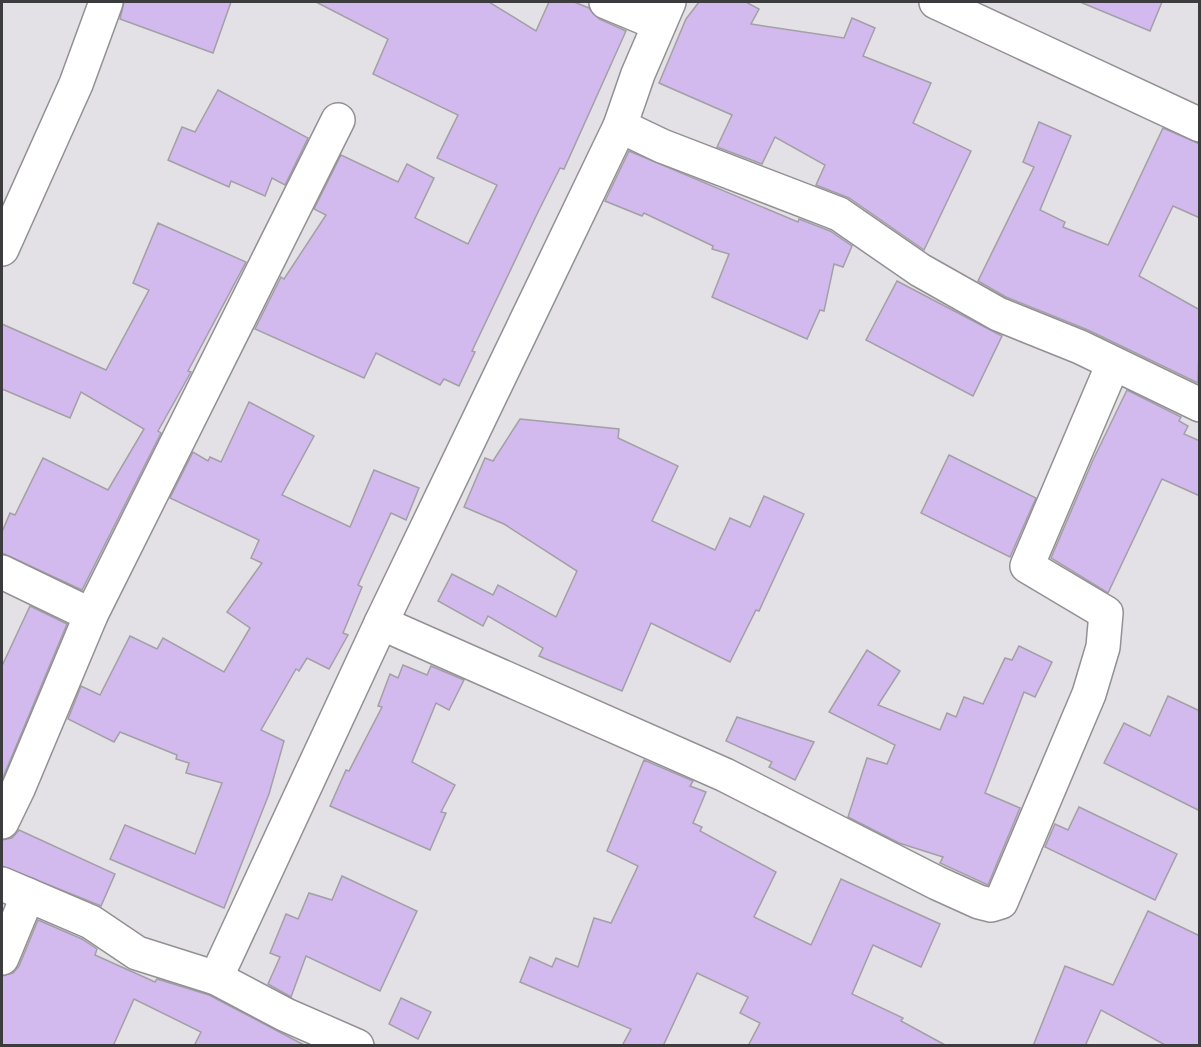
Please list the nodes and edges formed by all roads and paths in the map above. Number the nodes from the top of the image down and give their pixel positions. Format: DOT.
graph roads {
  1 [pos="106,2"];
  2 [pos="606,2"];
  3 [pos="936,2"];
  4 [pos="664,13"];
  5 [pos="338,120"];
  6 [pos="1200,125"];
  7 [pos="620,126"];
  8 [pos="2,249"];
  9 [pos="1113,364"];
  10 [pos="1200,405"];
  11 [pos="2,572"];
  12 [pos="91,615"];
  13 [pos="381,623"];
  14 [pos="2,822"];
  15 [pos="15,890"];
  16 [pos="2,958"];
  17 [pos="216,978"];
  18 [pos="357,1046"];
  1 -- 8 [label="street"];
  2 -- 4 [label="street"];
  3 -- 6 [label="street"];
  4 -- 7 [label="street"];
  5 -- 12 [label="street"];
  7 -- 9 [label="street"];
  7 -- 13 [label="street"];
  9 -- 10 [label="street"];
  9 -- 13 [label="street"];
  11 -- 12 [label="street"];
  12 -- 14 [label="street"];
  13 -- 17 [label="street"];
  15 -- 16 [label="street"];
  15 -- 17 [label="street"];
  17 -- 18 [label="street"];
}
